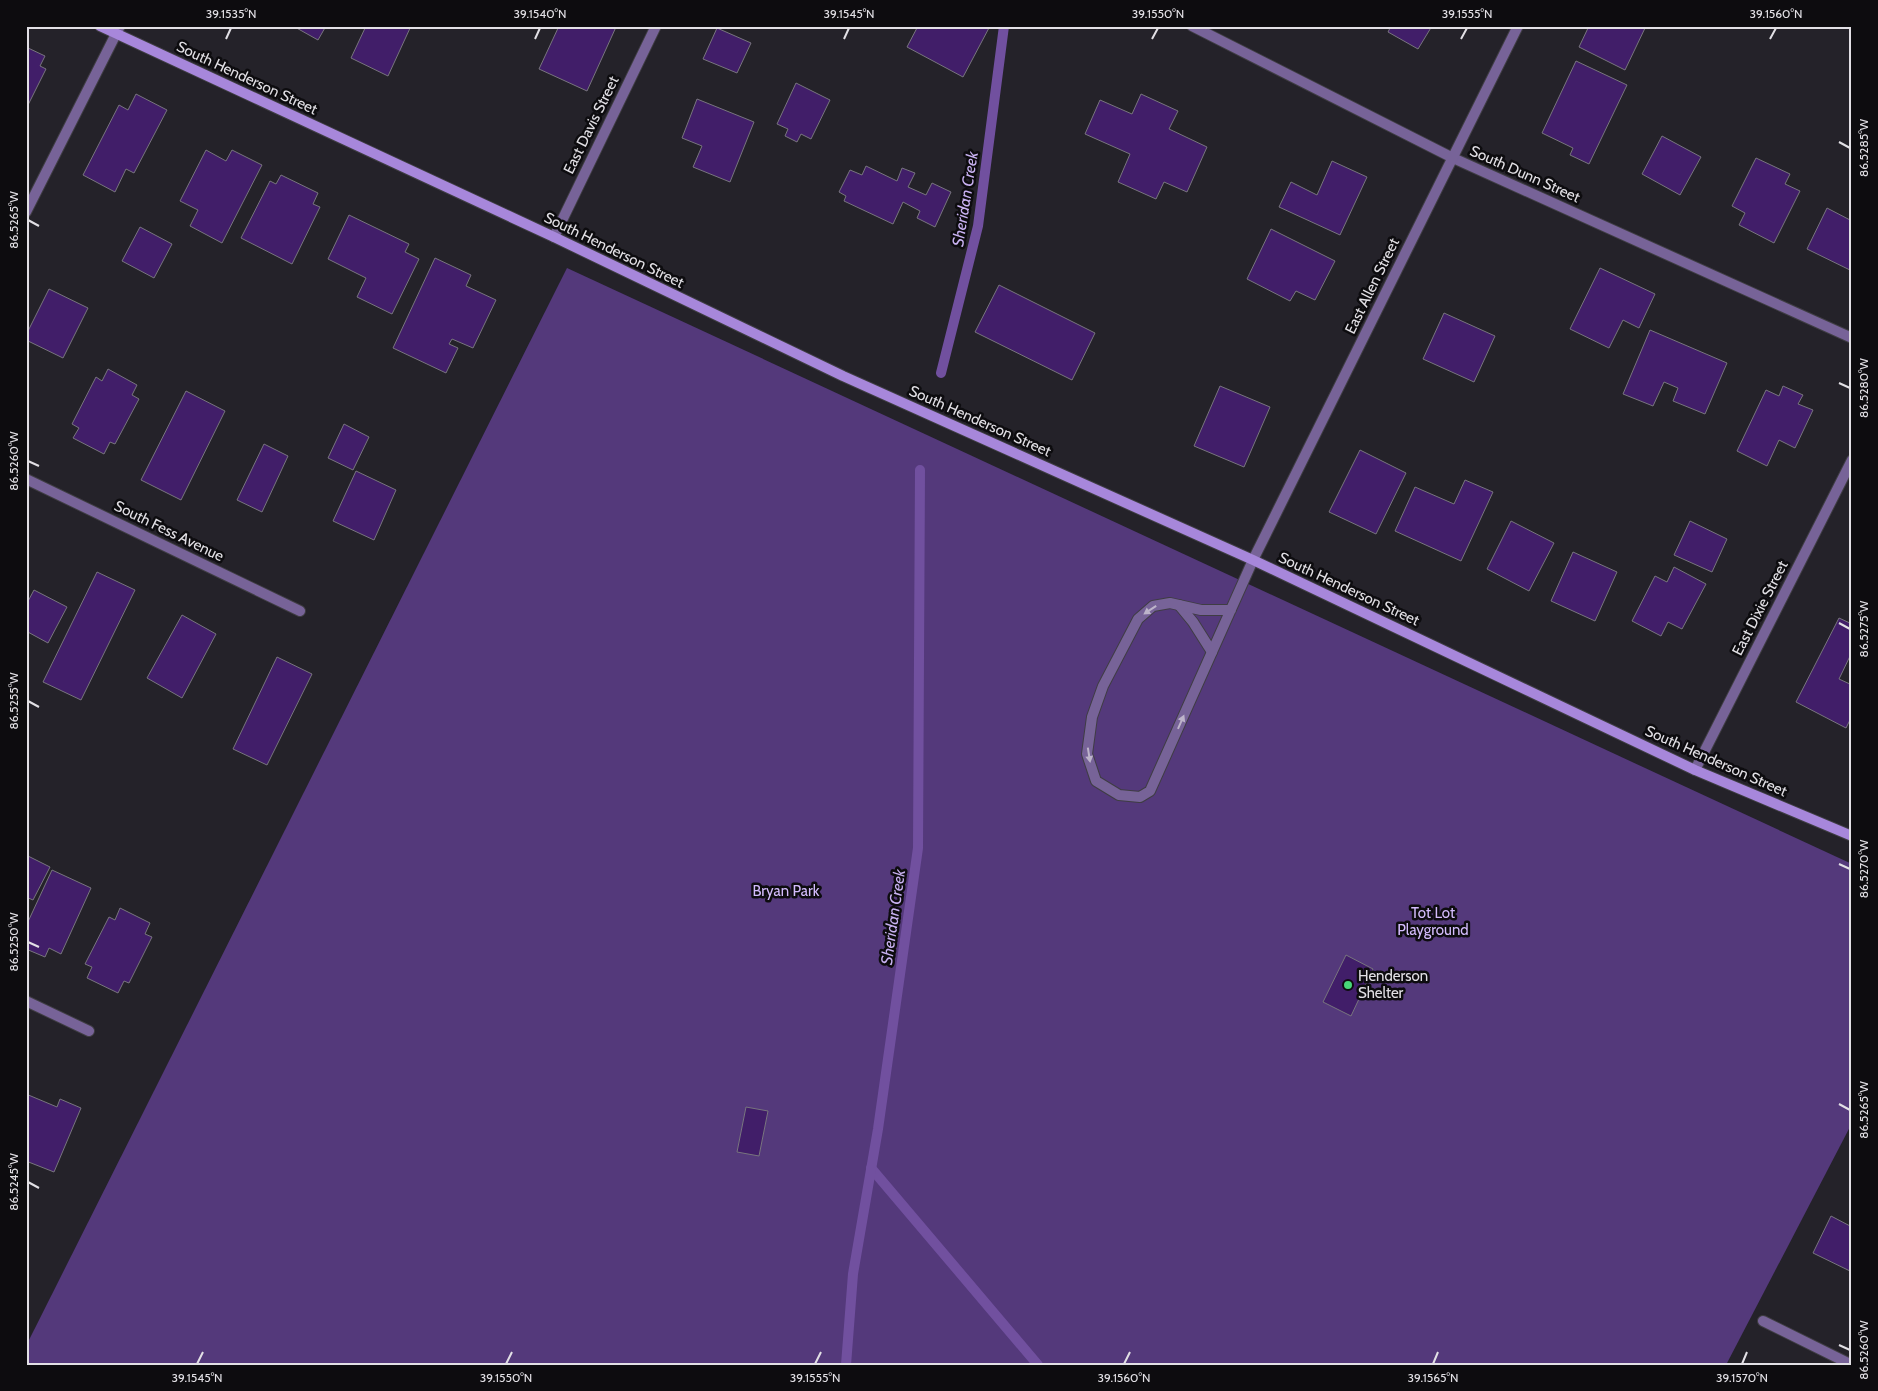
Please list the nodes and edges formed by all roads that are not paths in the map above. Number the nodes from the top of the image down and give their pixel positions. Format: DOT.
graph roads {
  1 [pos="100,26"];
  2 [pos="656,26"];
  3 [pos="1192,26"];
  4 [pos="1518,26"];
  5 [pos="118,30"];
  6 [pos="1453,158"];
  7 [pos="26,212"];
  8 [pos="554,237"];
  9 [pos="1852,338"];
  10 [pos="1852,460"];
  11 [pos="26,479"];
  12 [pos="1253,560"];
  13 [pos="1180,605"];
  14 [pos="1231,610"];
  15 [pos="300,611"];
  16 [pos="1212,652"];
  17 [pos="1695,770"];
  18 [pos="1852,836"];
  19 [pos="26,1001"];
  20 [pos="89,1031"];
  21 [pos="1763,1321"];
  22 [pos="1852,1365"];
  1 -- 5 [label="street, South Henderson Street"];
  2 -- 8 [label="street, East Davis Street"];
  3 -- 6 [label="street, South Dunn Street"];
  4 -- 6 [label="street, East Allen Street"];
  5 -- 7 [label="street"];
  5 -- 8 [label="street, South Henderson Street"];
  6 -- 9 [label="street, South Dunn Street"];
  6 -- 12 [label="street, East Allen Street"];
  8 -- 12 [label="street, South Henderson Street"];
  10 -- 17 [label="street, East Dixie Street"];
  11 -- 15 [label="street, South Fess Avenue"];
  12 -- 14 [label="street, East Allen Street"];
  12 -- 17 [label="street, South Henderson Street"];
  13 -- 14 [label="street, East Allen Street"];
  13 -- 16 [label="street"];
  13 -- 16 [label="street, East Allen Street, one-way"];
  14 -- 16 [label="street, East Allen Street"];
  17 -- 18 [label="street, South Henderson Street"];
  19 -- 20 [label="street"];
  21 -- 22 [label="street"];
}
